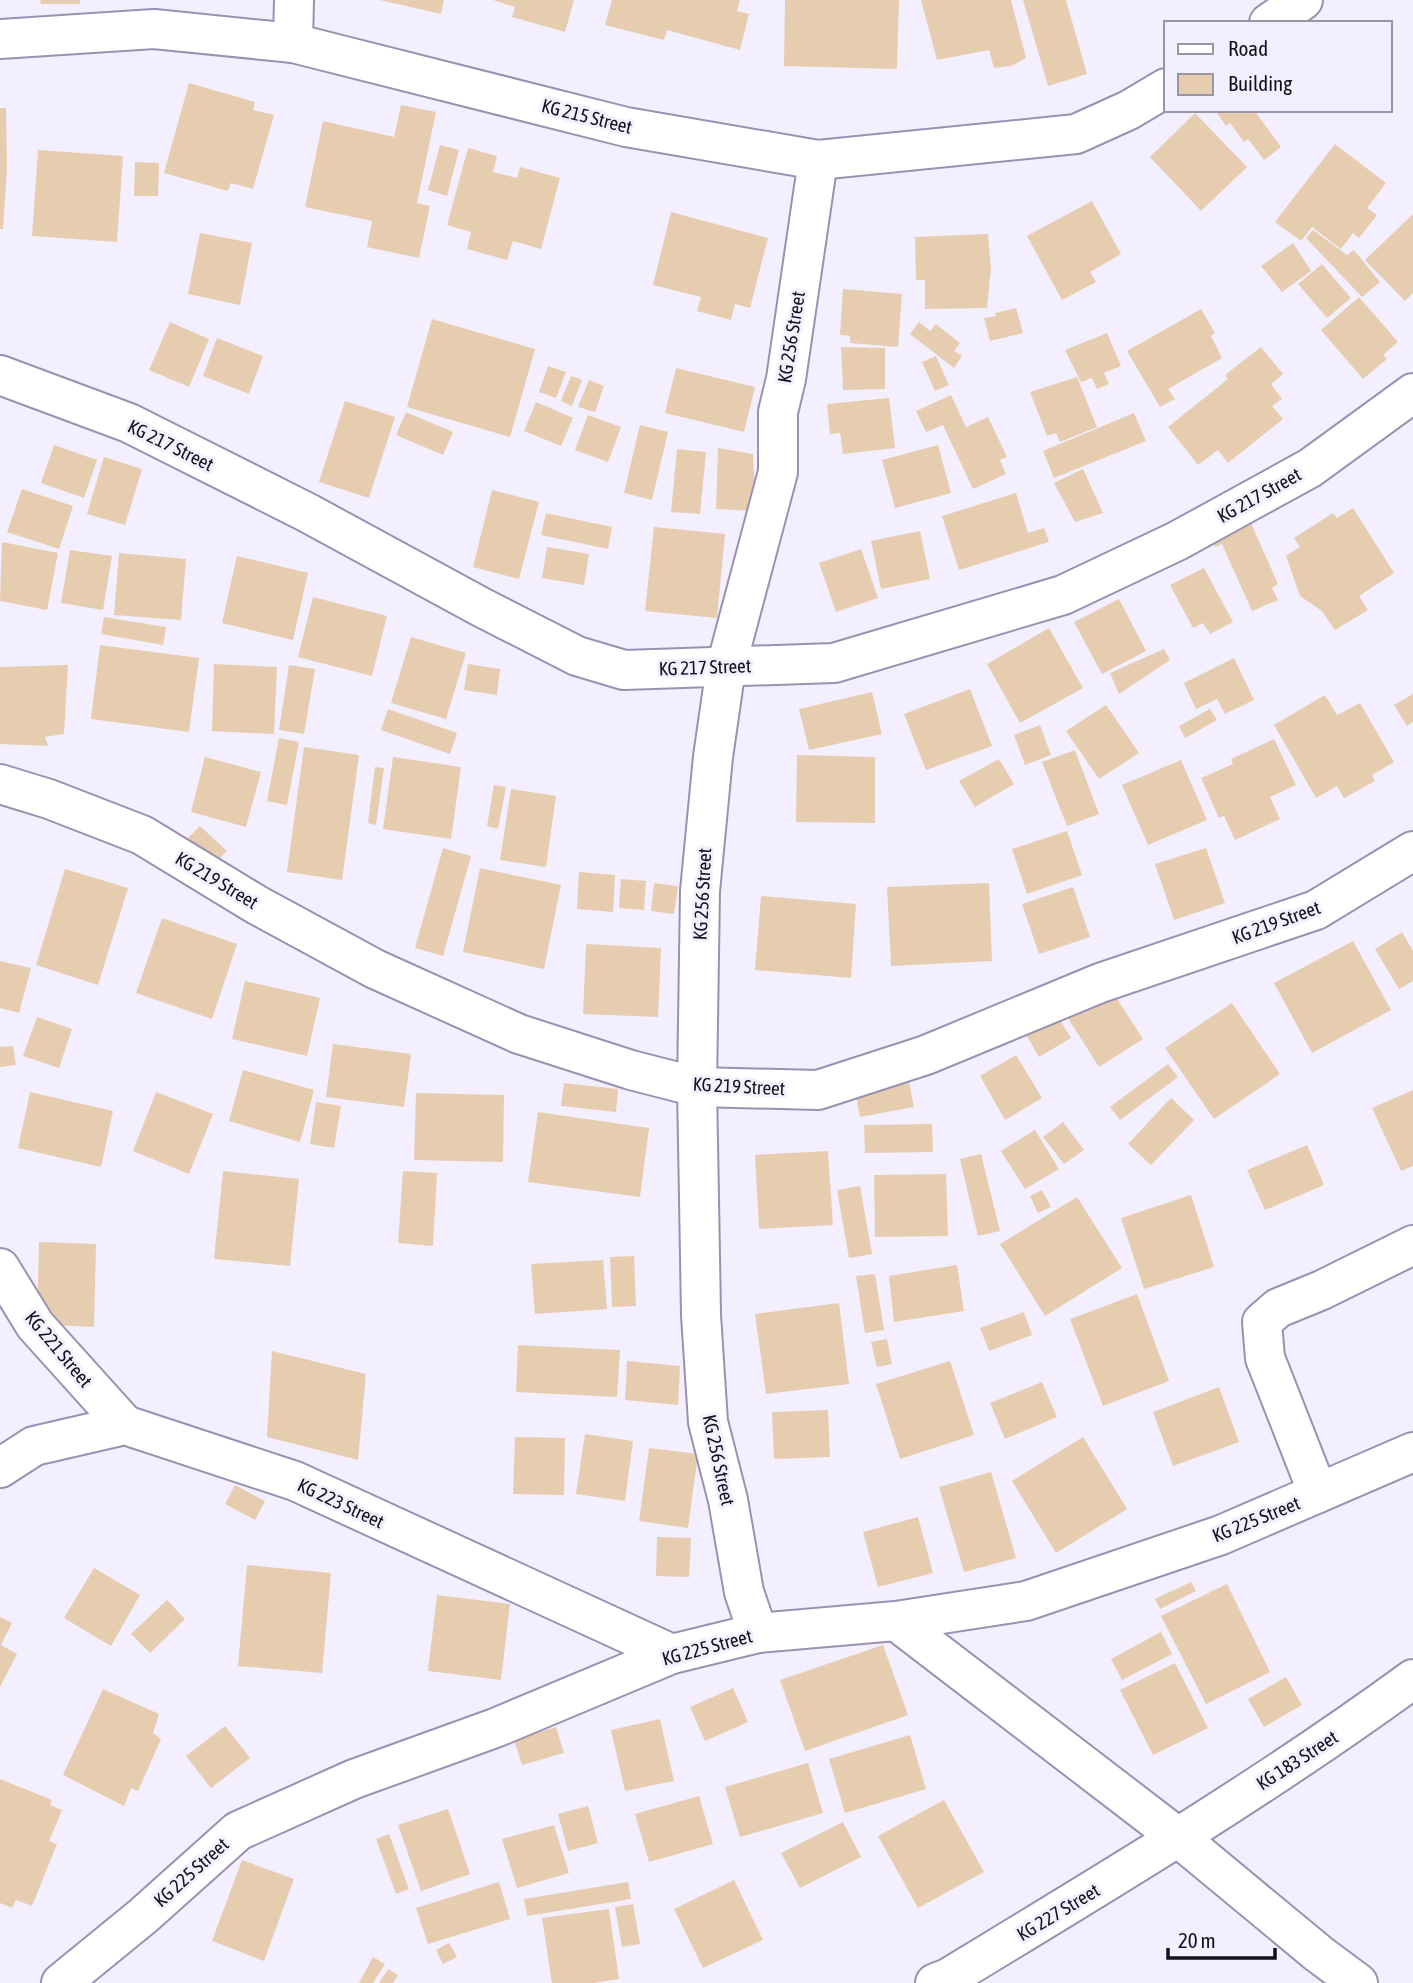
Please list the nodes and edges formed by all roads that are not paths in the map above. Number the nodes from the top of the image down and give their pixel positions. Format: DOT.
graph roads {
  1 [pos="294,0"];
  2 [pos="1304,0"];
  3 [pos="1272,21"];
  4 [pos="0,39"];
  5 [pos="293,43"];
  6 [pos="1164,89"];
  7 [pos="818,160"];
  8 [pos="0,375"];
  9 [pos="1413,393"];
  10 [pos="726,667"];
  11 [pos="0,785"];
  12 [pos="1413,852"];
  13 [pos="697,1087"];
  14 [pos="1413,1245"];
  15 [pos="0,1268"];
  16 [pos="125,1425"];
  17 [pos="1413,1452"];
  18 [pos="0,1468"];
  19 [pos="1318,1493"];
  20 [pos="896,1621"];
  21 [pos="758,1633"];
  22 [pos="672,1654"];
  23 [pos="1413,1679"];
  24 [pos="1179,1838"];
  25 [pos="61,1983"];
  26 [pos="935,1983"];
  27 [pos="1358,1983"];
  1 -- 5 [label="street"];
  2 -- 3 [label="street"];
  4 -- 5 [label="street, KG 215 Street"];
  5 -- 7 [label="street, KG 215 Street"];
  6 -- 7 [label="street, KG 215 Street"];
  7 -- 10 [label="street, KG 256 Street"];
  8 -- 10 [label="street, KG 217 Street"];
  9 -- 10 [label="street, KG 217 Street"];
  10 -- 13 [label="street, KG 256 Street"];
  11 -- 13 [label="street, KG 219 Street"];
  12 -- 13 [label="street, KG 219 Street"];
  13 -- 21 [label="street, KG 256 Street"];
  14 -- 19 [label="street"];
  15 -- 16 [label="street, KG 221 Street"];
  16 -- 18 [label="street"];
  16 -- 22 [label="street, KG 223 Street"];
  17 -- 19 [label="street, KG 225 Street"];
  19 -- 20 [label="street, KG 225 Street"];
  20 -- 21 [label="street, KG 225 Street"];
  20 -- 24 [label="street"];
  21 -- 22 [label="street, KG 225 Street"];
  22 -- 25 [label="street, KG 225 Street"];
  23 -- 24 [label="street, KG 183 Street"];
  24 -- 26 [label="street, KG 227 Street"];
  24 -- 27 [label="street"];
}
